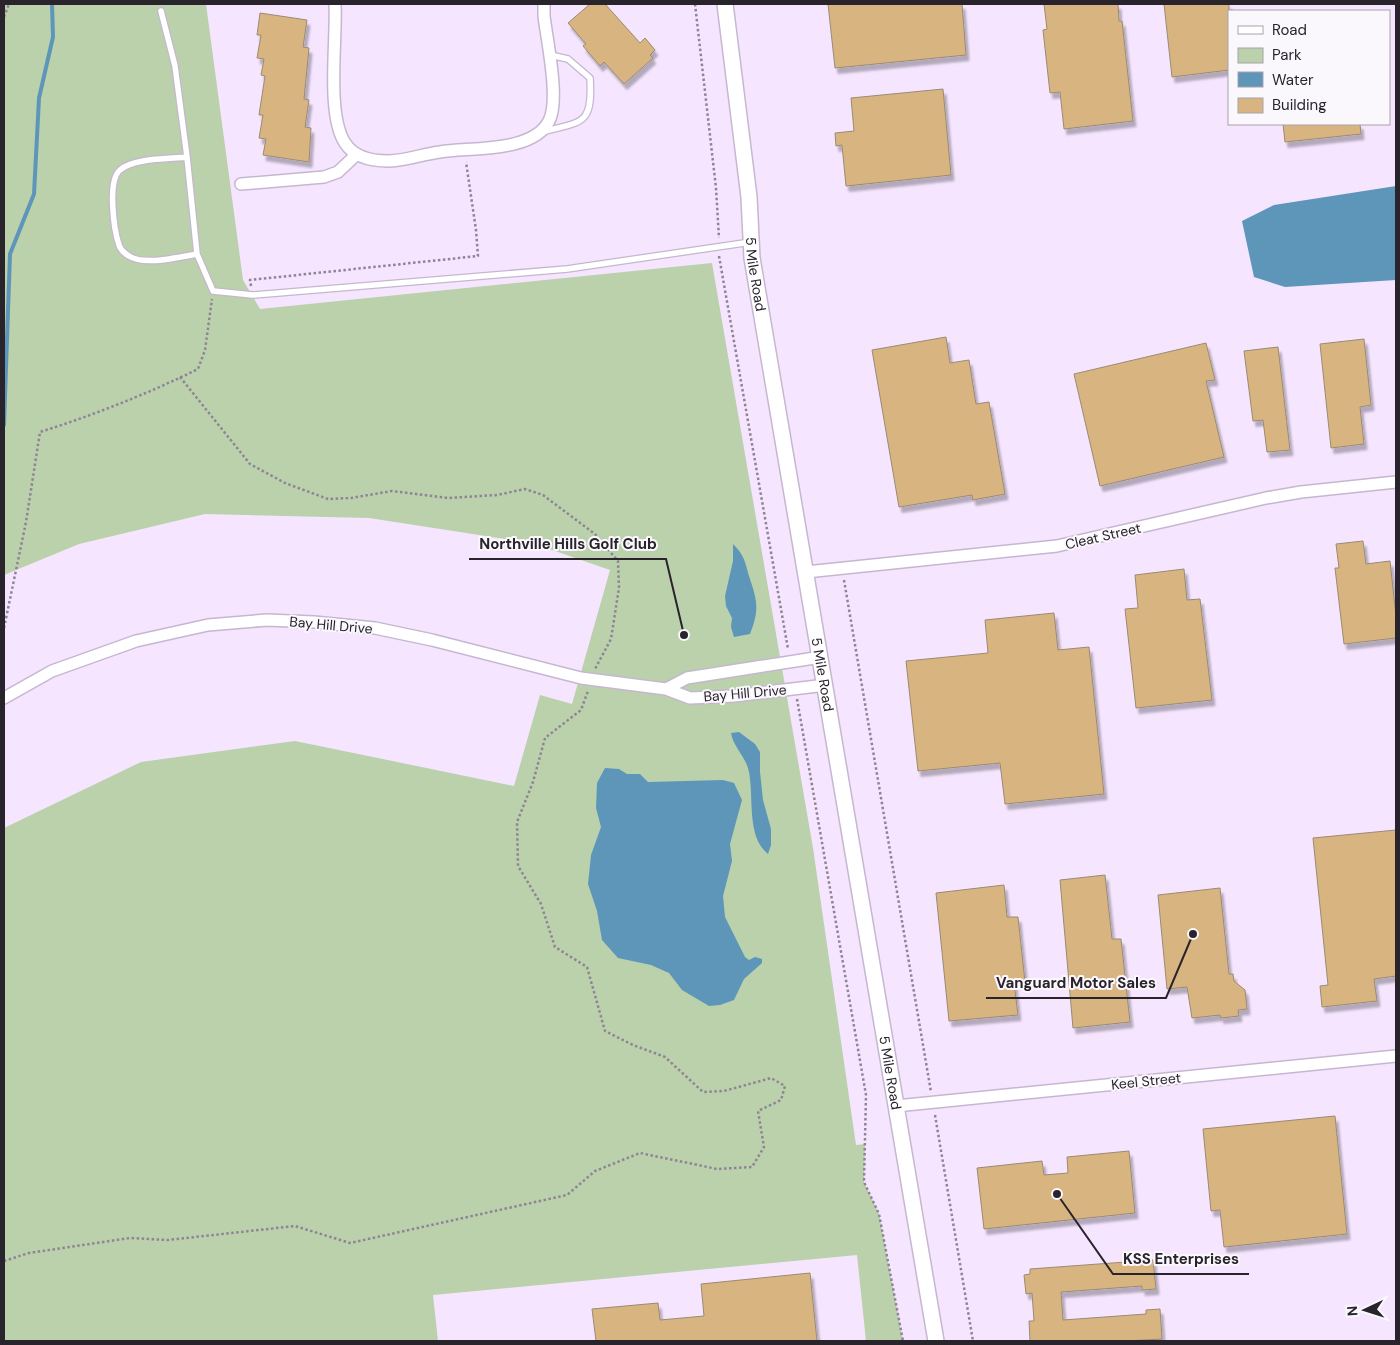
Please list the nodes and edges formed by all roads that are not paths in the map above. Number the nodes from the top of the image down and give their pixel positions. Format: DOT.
graph roads {
  1 [pos="334,4"];
  2 [pos="544,4"];
  3 [pos="724,4"];
  4 [pos="161,11"];
  5 [pos="549,55"];
  6 [pos="540,133"];
  7 [pos="356,155"];
  8 [pos="187,157"];
  9 [pos="242,184"];
  10 [pos="752,242"];
  11 [pos="197,254"];
  12 [pos="1396,482"];
  13 [pos="806,572"];
  14 [pos="821,657"];
  15 [pos="826,685"];
  16 [pos="666,689"];
  17 [pos="4,698"];
  18 [pos="1396,1056"];
  19 [pos="896,1106"];
  20 [pos="936,1341"];
  1 -- 7 [label="street"];
  2 -- 5 [label="street"];
  3 -- 10 [label="street, 5 Mile Road"];
  4 -- 8 [label="lane"];
  5 -- 6 [label="street"];
  5 -- 6 [label="lane"];
  6 -- 7 [label="street"];
  7 -- 9 [label="street"];
  8 -- 11 [label="lane"];
  8 -- 11 [label="lane"];
  10 -- 11 [label="lane"];
  10 -- 13 [label="street, 5 Mile Road"];
  12 -- 13 [label="street, Cleat Street"];
  13 -- 14 [label="street, 5 Mile Road"];
  14 -- 15 [label="street, 5 Mile Road"];
  14 -- 16 [label="street, Bay Hill Drive"];
  15 -- 16 [label="street, Bay Hill Drive"];
  15 -- 19 [label="street, 5 Mile Road"];
  16 -- 17 [label="street, Bay Hill Drive"];
  18 -- 19 [label="street, Keel Street"];
  19 -- 20 [label="street, 5 Mile Road"];
}
